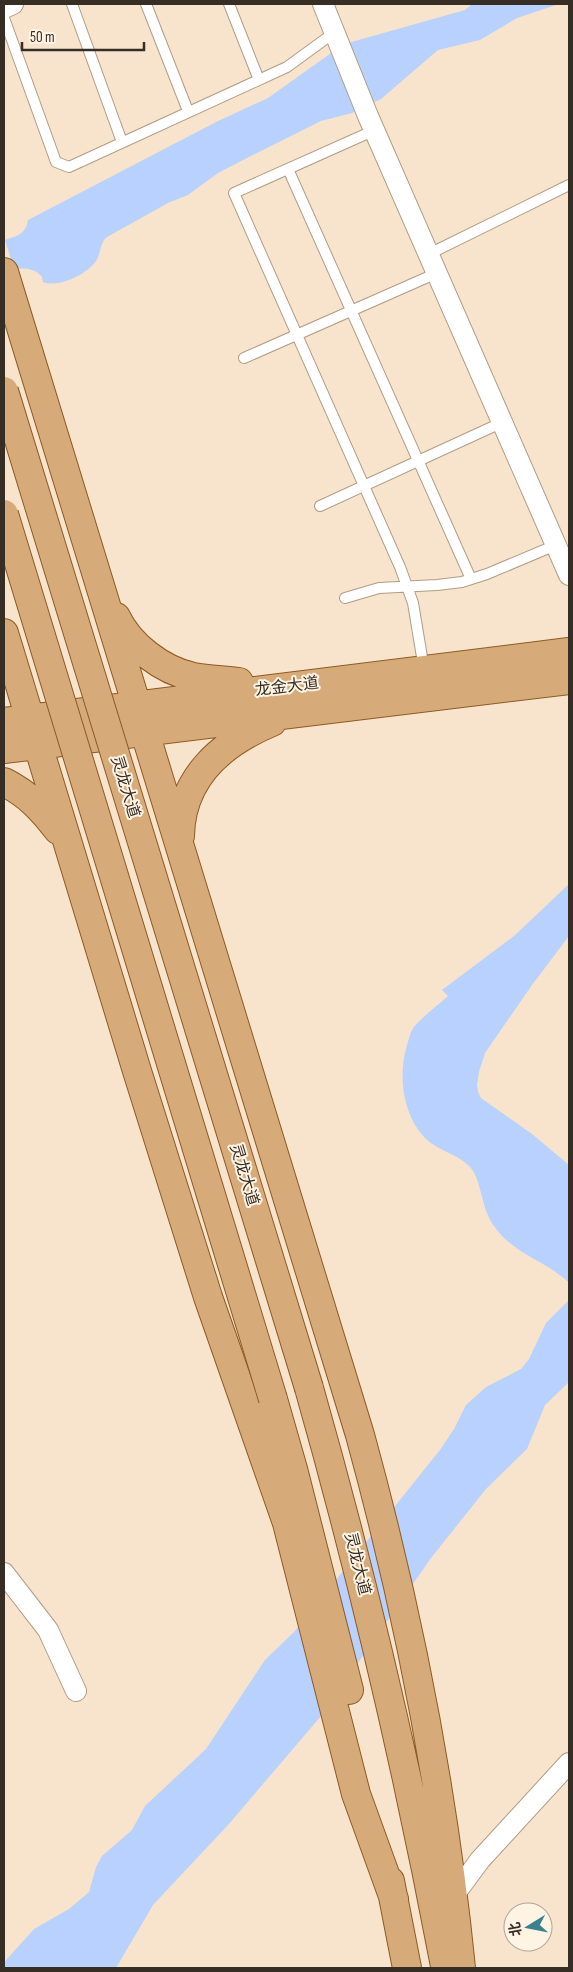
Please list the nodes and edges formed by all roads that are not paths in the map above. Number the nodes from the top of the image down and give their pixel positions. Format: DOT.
graph roads {
  1 [pos="13,4"];
  2 [pos="72,4"];
  3 [pos="146,4"];
  4 [pos="229,4"];
  5 [pos="323,4"];
  6 [pos="4,8"];
  7 [pos="4,18"];
  8 [pos="336,37"];
  9 [pos="259,80"];
  10 [pos="188,111"];
  11 [pos="372,123"];
  12 [pos="122,142"];
  13 [pos="288,169"];
  14 [pos="569,185"];
  15 [pos="429,254"];
  16 [pos="4,272"];
  17 [pos="437,273"];
  18 [pos="351,311"];
  19 [pos="297,335"];
  20 [pos="244,358"];
  21 [pos="4,391"];
  22 [pos="502,422"];
  23 [pos="418,461"];
  24 [pos="364,485"];
  25 [pos="320,506"];
  26 [pos="4,514"];
  27 [pos="556,546"];
  28 [pos="569,575"];
  29 [pos="471,580"];
  30 [pos="407,586"];
  31 [pos="101,588"];
  32 [pos="345,598"];
  33 [pos="4,633"];
  34 [pos="569,652"];
  35 [pos="424,670"];
  36 [pos="569,680"];
  37 [pos="288,687"];
  38 [pos="137,706"];
  39 [pos="292,714"];
  40 [pos="17,721"];
  41 [pos="145,732"];
  42 [pos="38,745"];
  43 [pos="4,749"];
  44 [pos="4,782"];
  45 [pos="68,843"];
  46 [pos="180,848"];
  47 [pos="4,1573"];
  48 [pos="76,1691"];
  49 [pos="569,1763"];
  50 [pos="453,1896"];
  51 [pos="394,1899"];
  52 [pos="436,1919"];
  53 [pos="402,1964"];
  54 [pos="445,1968"];
  55 [pos="461,1968"];
  1 -- 6 [label="street"];
  2 -- 12 [label="lane"];
  3 -- 10 [label="lane"];
  4 -- 9 [label="lane"];
  5 -- 8 [label="street"];
  7 -- 12 [label="lane"];
  8 -- 9 [label="lane"];
  8 -- 11 [label="street"];
  9 -- 10 [label="lane"];
  10 -- 12 [label="lane"];
  11 -- 13 [label="lane"];
  11 -- 15 [label="street"];
  13 -- 18 [label="lane"];
  13 -- 19 [label="lane"];
  14 -- 15 [label="lane"];
  15 -- 17 [label="street"];
  16 -- 31 [label="main road"];
  17 -- 18 [label="lane"];
  17 -- 22 [label="street"];
  18 -- 19 [label="lane"];
  18 -- 23 [label="lane"];
  19 -- 20 [label="lane"];
  19 -- 24 [label="lane"];
  21 -- 52 [label="main road, 灵龙大道, bridge"];
  22 -- 23 [label="lane"];
  22 -- 27 [label="street"];
  23 -- 24 [label="lane"];
  23 -- 29 [label="lane"];
  24 -- 25 [label="lane"];
  24 -- 30 [label="lane"];
  26 -- 51 [label="main road, bridge"];
  27 -- 28 [label="street"];
  27 -- 29 [label="lane"];
  29 -- 30 [label="lane"];
  30 -- 32 [label="lane"];
  30 -- 35 [label="lane"];
  31 -- 37 [label="main road"];
  31 -- 38 [label="main road"];
  33 -- 40 [label="main road"];
  34 -- 35 [label="main road, 龙金大道"];
  35 -- 37 [label="main road, 龙金大道"];
  36 -- 39 [label="main road, 龙金大道"];
  37 -- 38 [label="main road, 龙金大道"];
  38 -- 40 [label="main road, 龙金大道"];
  38 -- 41 [label="main road"];
  39 -- 41 [label="main road, 龙金大道"];
  39 -- 46 [label="main road"];
  40 -- 42 [label="main road"];
  41 -- 42 [label="main road, 龙金大道"];
  41 -- 46 [label="main road"];
  42 -- 43 [label="main road, 龙金大道"];
  42 -- 45 [label="main road"];
  44 -- 45 [label="main road"];
  45 -- 51 [label="main road"];
  46 -- 50 [label="main road"];
  47 -- 48 [label="street"];
  49 -- 50 [label="street"];
  50 -- 52 [label="street"];
  50 -- 55 [label="main road"];
  51 -- 53 [label="main road"];
  52 -- 54 [label="main road, 灵龙大道"];
}
